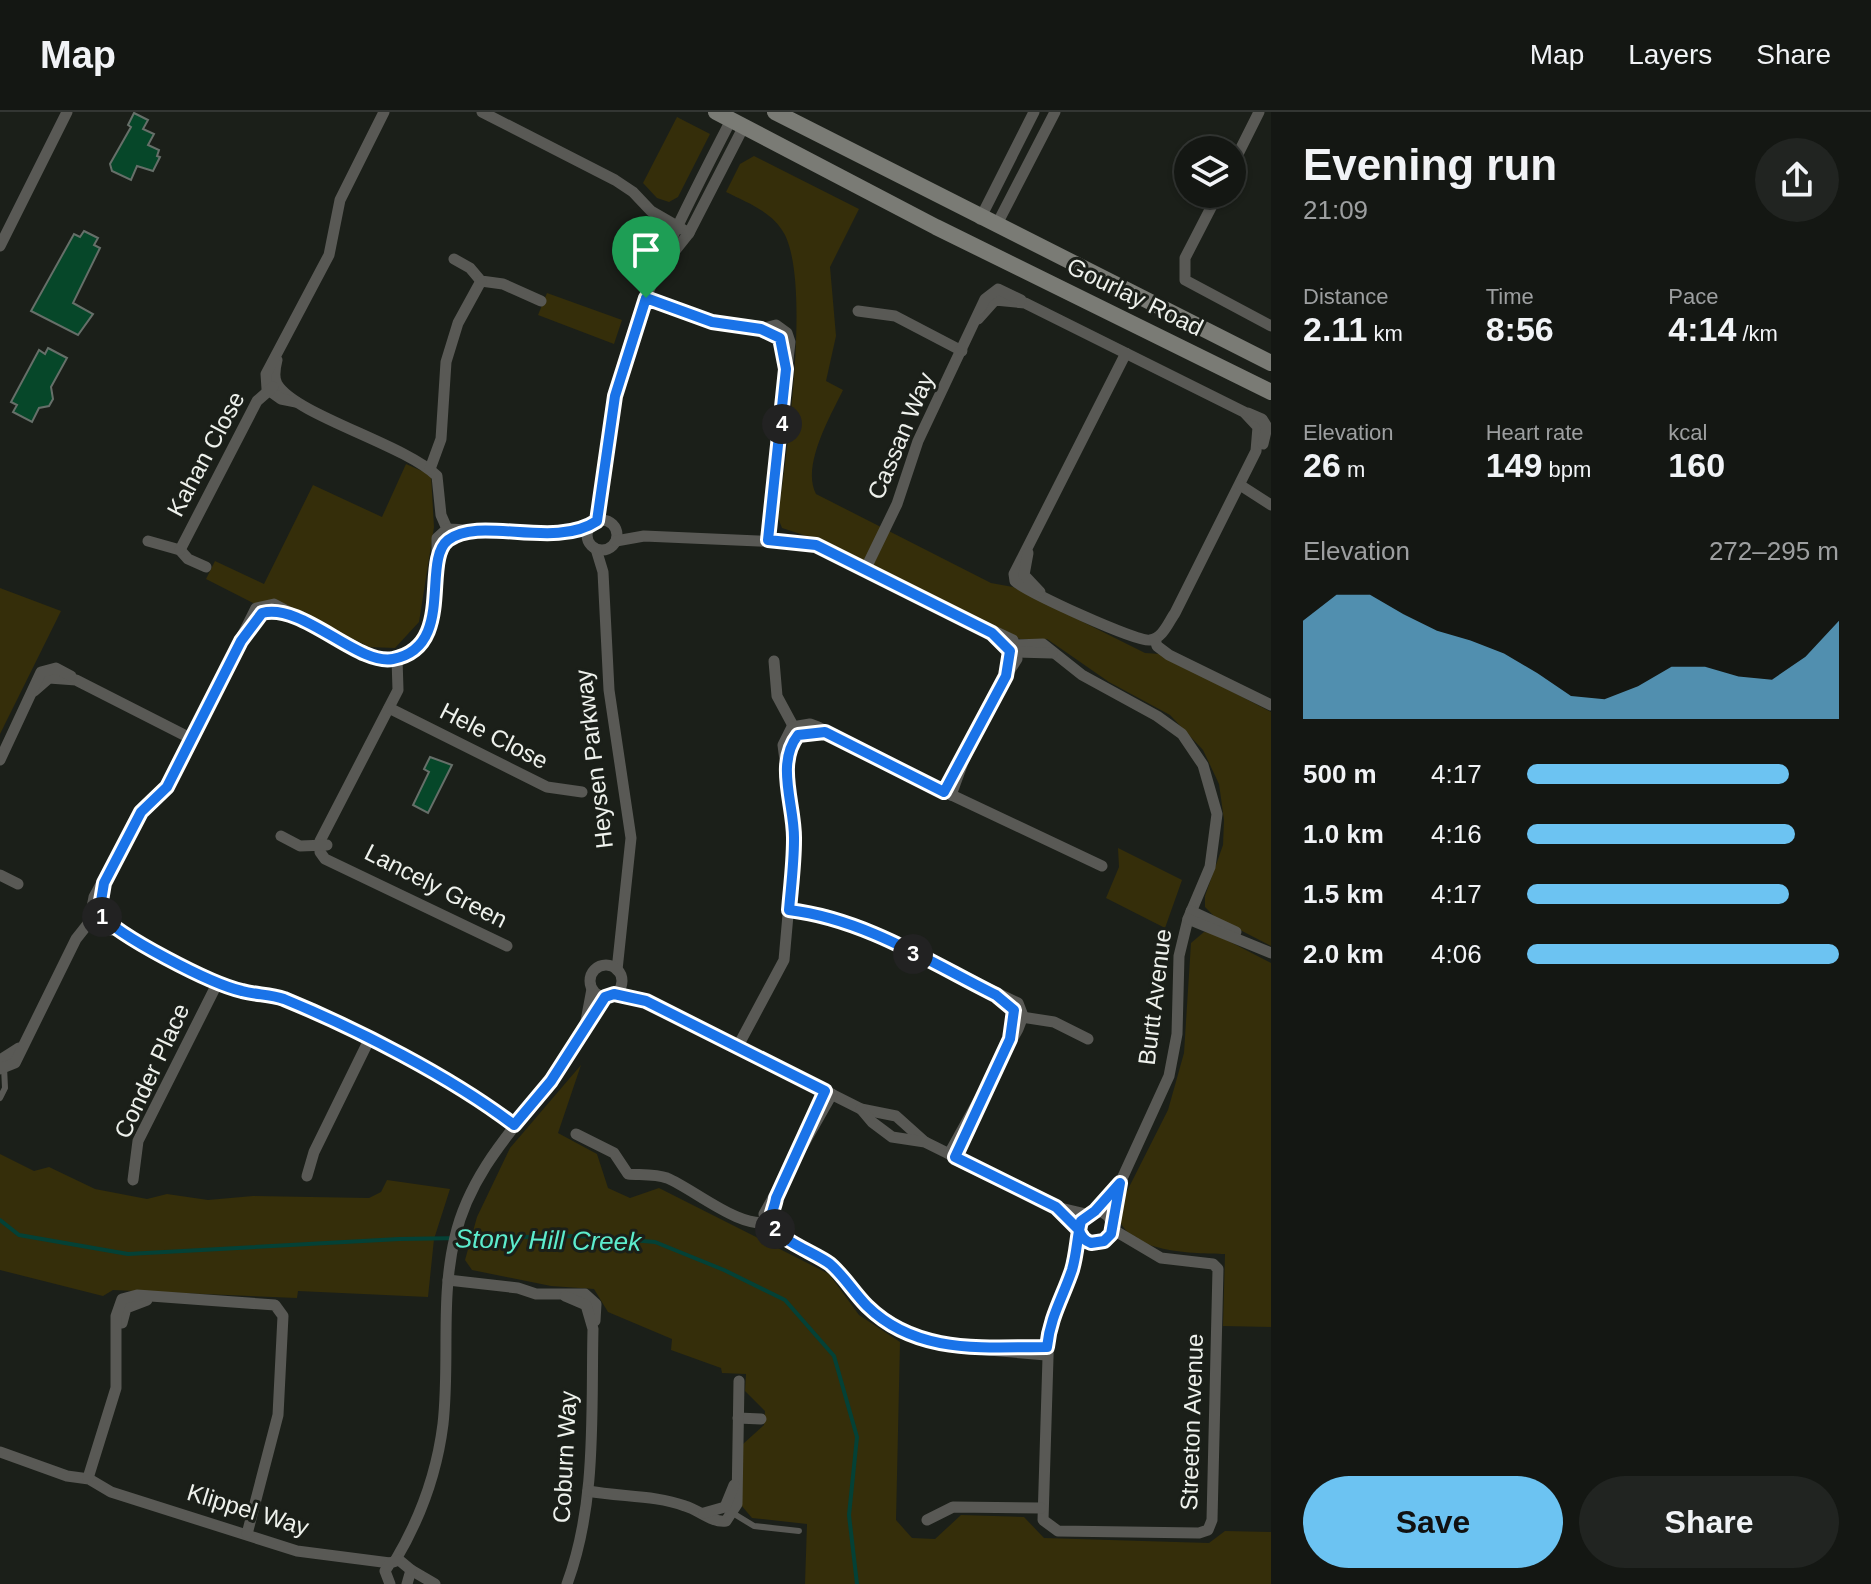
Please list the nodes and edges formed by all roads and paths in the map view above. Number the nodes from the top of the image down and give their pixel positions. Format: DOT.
graph roads {
  1 [pos="67,112"];
  2 [pos="384,112"];
  3 [pos="482,112"];
  4 [pos="775,112"];
  5 [pos="1034,112"];
  6 [pos="1055,112"];
  7 [pos="1259,112"];
  8 [pos="735,116"];
  9 [pos="1246,138"];
  10 [pos="1211,208"];
  11 [pos="980,219"];
  12 [pos="677,226"];
  13 [pos="996,226"];
  14 [pos="689,233"];
  15 [pos="0,246"];
  16 [pos="976,247"];
  17 [pos="454,259"];
  18 [pos="657,273"];
  19 [pos="481,281"];
  20 [pos="646,298"];
  21 [pos="541,301"];
  22 [pos="858,311"];
  23 [pos="1271,326"];
  24 [pos="962,351"];
  25 [pos="1126,353"];
  26 [pos="1271,363"];
  27 [pos="272,387"];
  28 [pos="1271,392"];
  29 [pos="430,469"];
  30 [pos="1238,488"];
  31 [pos="1269,504"];
  32 [pos="603,524"];
  33 [pos="449,534"];
  34 [pos="561,534"];
  35 [pos="644,536"];
  36 [pos="768,540"];
  37 [pos="148,541"];
  38 [pos="603,546"];
  39 [pos="180,550"];
  40 [pos="206,567"];
  41 [pos="865,570"];
  42 [pos="1158,642"];
  43 [pos="1014,650"];
  44 [pos="397,658"];
  45 [pos="774,661"];
  46 [pos="1271,705"];
  47 [pos="389,708"];
  48 [pos="795,731"];
  49 [pos="192,739"];
  50 [pos="0,760"];
  51 [pos="582,792"];
  52 [pos="948,794"];
  53 [pos="281,836"];
  54 [pos="323,846"];
  55 [pos="1102,866"];
  56 [pos="0,875"];
  57 [pos="18,884"];
  58 [pos="789,910"];
  59 [pos="94,915"];
  60 [pos="1189,915"];
  61 [pos="618,938"];
  62 [pos="507,946"];
  63 [pos="1271,953"];
  64 [pos="602,965"];
  65 [pos="619,975"];
  66 [pos="218,982"];
  67 [pos="592,989"];
  68 [pos="610,995"];
  69 [pos="646,1001"];
  70 [pos="1019,1016"];
  71 [pos="585,1026"];
  72 [pos="1088,1039"];
  73 [pos="369,1040"];
  74 [pos="742,1048"];
  75 [pos="2,1064"];
  76 [pos="829,1092"];
  77 [pos="0,1098"];
  78 [pos="861,1109"];
  79 [pos="512,1128"];
  80 [pos="576,1134"];
  81 [pos="925,1142"];
  82 [pos="952,1155"];
  83 [pos="307,1176"];
  84 [pos="133,1180"];
  85 [pos="1120,1183"];
  86 [pos="1056,1207"];
  87 [pos="1091,1212"];
  88 [pos="765,1221"];
  89 [pos="1111,1224"];
  90 [pos="1080,1232"];
  91 [pos="1100,1243"];
  92 [pos="1134,1245"];
  93 [pos="1071,1272"];
  94 [pos="447,1285"];
  95 [pos="1046,1351"];
  96 [pos="739,1381"];
  97 [pos="738,1418"];
  98 [pos="761,1419"];
  99 [pos="0,1452"];
  100 [pos="89,1473"];
  101 [pos="588,1496"];
  102 [pos="1041,1508"];
  103 [pos="730,1511"];
  104 [pos="927,1520"];
  105 [pos="413,1530"];
  106 [pos="799,1531"];
  107 [pos="244,1533"];
  108 [pos="361,1561"];
  109 [pos="392,1562"];
  110 [pos="410,1567"];
  111 [pos="388,1580"];
  112 [pos="407,1584"];
  113 [pos="435,1584"];
  114 [pos="567,1584"];
  1 -- 15 [label="street"];
  2 -- 27 [label="street"];
  3 -- 12 [label="street"];
  4 -- 11 [label="main road, Gourlay Road"];
  5 -- 11 [label="street"];
  6 -- 13 [label="street"];
  7 -- 9 [label="street"];
  8 -- 12 [label="street"];
  8 -- 14 [label="street"];
  8 -- 16 [label="main road, Gourlay Road"];
  10 -- 23 [label="street"];
  11 -- 13 [label="main road, Gourlay Road"];
  11 -- 16 [label="main road"];
  12 -- 14 [label="street"];
  12 -- 18 [label="street"];
  13 -- 16 [label="main road"];
  13 -- 26 [label="main road, Gourlay Road"];
  14 -- 18 [label="street"];
  16 -- 28 [label="main road, Gourlay Road"];
  17 -- 19 [label="street"];
  18 -- 20 [label="street"];
  19 -- 21 [label="street"];
  19 -- 29 [label="street"];
  20 -- 32 [label="street"];
  20 -- 36 [label="street"];
  22 -- 24 [label="street"];
  24 -- 25 [label="street, Cassan Way"];
  24 -- 41 [label="street, Cassan Way"];
  25 -- 30 [label="street, Cassan Way"];
  25 -- 42 [label="street"];
  27 -- 29 [label="street"];
  27 -- 39 [label="street, Kahan Close"];
  29 -- 33 [label="street"];
  30 -- 31 [label="street"];
  30 -- 42 [label="street, Cassan Way"];
  32 -- 34 [label="street"];
  32 -- 35 [label="street"];
  32 -- 38 [label="street"];
  32 -- 38 [label="street"];
  33 -- 34 [label="street"];
  33 -- 44 [label="street"];
  34 -- 38 [label="street"];
  35 -- 36 [label="street"];
  35 -- 38 [label="street"];
  36 -- 41 [label="street"];
  37 -- 39 [label="street, Kahan Close"];
  38 -- 61 [label="street, Heysen Parkway"];
  39 -- 40 [label="street, Kahan Close"];
  41 -- 43 [label="street"];
  42 -- 46 [label="street"];
  43 -- 52 [label="street"];
  43 -- 60 [label="street, Burtt Avenue"];
  44 -- 47 [label="street"];
  44 -- 49 [label="street"];
  45 -- 48 [label="street"];
  47 -- 51 [label="street, Hele Close"];
  47 -- 54 [label="street"];
  48 -- 52 [label="street"];
  48 -- 58 [label="street"];
  49 -- 50 [label="street"];
  49 -- 59 [label="street"];
  52 -- 55 [label="street"];
  53 -- 54 [label="street"];
  54 -- 62 [label="street, Lancely Green"];
  56 -- 57 [label="street"];
  58 -- 70 [label="street"];
  58 -- 74 [label="street"];
  59 -- 66 [label="street"];
  59 -- 75 [label="street"];
  60 -- 63 [label="street"];
  60 -- 85 [label="street, Burtt Avenue"];
  61 -- 64 [label="street, Heysen Parkway"];
  61 -- 65 [label="street, Heysen Parkway"];
  64 -- 65 [label="street"];
  64 -- 67 [label="street, Heysen Parkway"];
  65 -- 68 [label="street"];
  65 -- 69 [label="street"];
  66 -- 73 [label="street"];
  66 -- 84 [label="street, Conder Place"];
  67 -- 68 [label="street"];
  67 -- 71 [label="street"];
  68 -- 69 [label="street"];
  68 -- 71 [label="street"];
  69 -- 74 [label="street"];
  70 -- 72 [label="street"];
  70 -- 82 [label="street"];
  71 -- 79 [label="street"];
  73 -- 79 [label="street"];
  73 -- 83 [label="street"];
  74 -- 76 [label="street"];
  75 -- 77 [label="lane"];
  76 -- 78 [label="street"];
  76 -- 88 [label="street"];
  78 -- 81 [label="street"];
  78 -- 81 [label="street"];
  79 -- 94 [label="street"];
  80 -- 88 [label="street"];
  81 -- 82 [label="street"];
  82 -- 86 [label="street"];
  85 -- 87 [label="street, Burtt Avenue"];
  85 -- 89 [label="street, Burtt Avenue"];
  86 -- 87 [label="street, Streeton Avenue"];
  86 -- 90 [label="street"];
  87 -- 89 [label="street, Streeton Avenue"];
  87 -- 90 [label="street, Burtt Avenue"];
  88 -- 95 [label="street"];
  89 -- 91 [label="street, Burtt Avenue"];
  89 -- 92 [label="street, Streeton Avenue"];
  90 -- 91 [label="street"];
  90 -- 93 [label="street"];
  91 -- 92 [label="street, Streeton Avenue"];
  91 -- 93 [label="street"];
  92 -- 102 [label="street, Streeton Avenue"];
  93 -- 95 [label="street"];
  94 -- 101 [label="street, Coburn Way"];
  94 -- 105 [label="street"];
  95 -- 102 [label="street"];
  96 -- 97 [label="street"];
  97 -- 98 [label="street"];
  97 -- 103 [label="street"];
  99 -- 100 [label="street"];
  100 -- 107 [label="street, Klippel Way"];
  100 -- 107 [label="street"];
  101 -- 103 [label="street"];
  101 -- 114 [label="street, Coburn Way"];
  102 -- 104 [label="street"];
  103 -- 106 [label="lane"];
  105 -- 109 [label="street"];
  105 -- 110 [label="street"];
  107 -- 108 [label="street, Klippel Way"];
  108 -- 109 [label="street, Klippel Way"];
  108 -- 111 [label="street, Klippel Way"];
  109 -- 110 [label="street, Klippel Way"];
  109 -- 111 [label="street"];
  110 -- 112 [label="street"];
  110 -- 113 [label="street, Klippel Way"];
}
